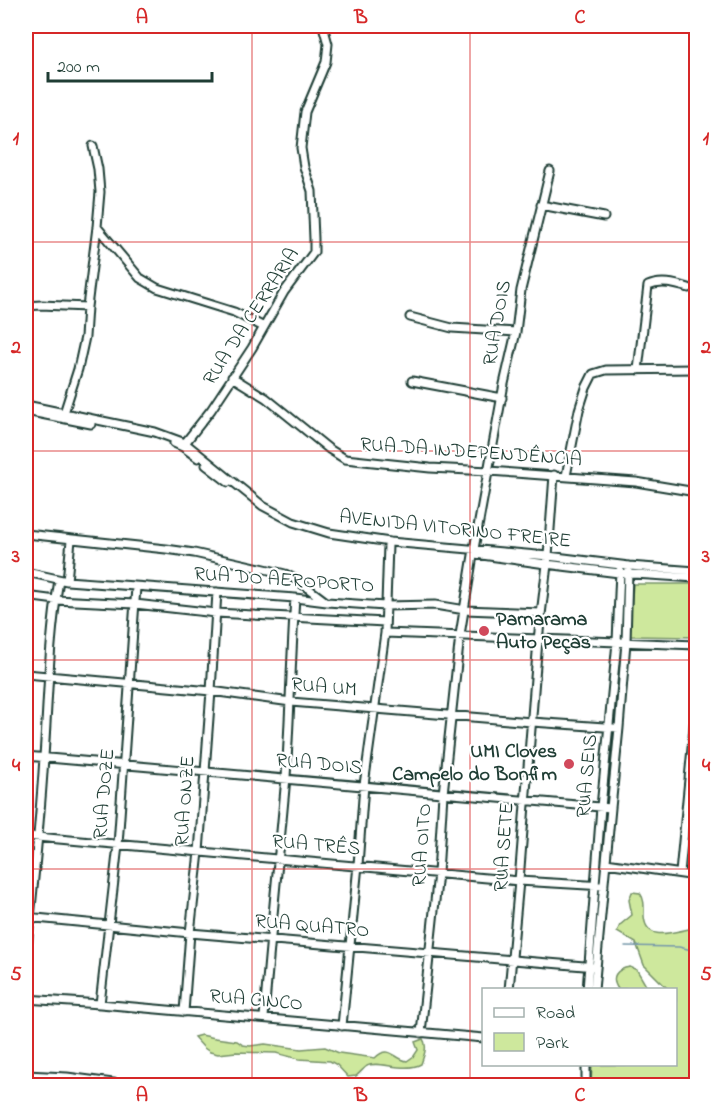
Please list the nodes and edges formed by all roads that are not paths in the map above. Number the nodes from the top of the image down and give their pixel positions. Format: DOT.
graph roads {
  1 [pos="323,26"];
  2 [pos="93,146"];
  3 [pos="550,171"];
  4 [pos="541,205"];
  5 [pos="604,217"];
  6 [pos="97,227"];
  7 [pos="688,288"];
  8 [pos="26,306"];
  9 [pos="87,307"];
  10 [pos="410,317"];
  11 [pos="264,327"];
  12 [pos="516,332"];
  13 [pos="696,369"];
  14 [pos="638,370"];
  15 [pos="232,377"];
  16 [pos="412,381"];
  17 [pos="502,398"];
  18 [pos="26,405"];
  19 [pos="26,411"];
  20 [pos="64,413"];
  21 [pos="186,443"];
  22 [pos="489,471"];
  23 [pos="554,476"];
  24 [pos="566,476"];
  25 [pos="696,492"];
  26 [pos="26,534"];
  27 [pos="71,540"];
  28 [pos="388,545"];
  29 [pos="474,551"];
  30 [pos="547,560"];
  31 [pos="620,569"];
  32 [pos="628,570"];
  33 [pos="696,571"];
  34 [pos="26,572"];
  35 [pos="696,578"];
  36 [pos="63,581"];
  37 [pos="136,587"];
  38 [pos="217,592"];
  39 [pos="26,596"];
  40 [pos="295,598"];
  41 [pos="56,600"];
  42 [pos="327,602"];
  43 [pos="135,604"];
  44 [pos="386,606"];
  45 [pos="465,610"];
  46 [pos="216,613"];
  47 [pos="542,613"];
  48 [pos="294,618"];
  49 [pos="385,622"];
  50 [pos="385,633"];
  51 [pos="460,635"];
  52 [pos="538,640"];
  53 [pos="617,642"];
  54 [pos="626,642"];
  55 [pos="696,645"];
  56 [pos="26,674"];
  57 [pos="49,675"];
  58 [pos="130,683"];
  59 [pos="211,692"];
  60 [pos="291,702"];
  61 [pos="696,706"];
  62 [pos="374,708"];
  63 [pos="451,715"];
  64 [pos="532,722"];
  65 [pos="609,728"];
  66 [pos="619,728"];
  67 [pos="695,732"];
  68 [pos="26,756"];
  69 [pos="44,758"];
  70 [pos="124,765"];
  71 [pos="205,772"];
  72 [pos="285,779"];
  73 [pos="364,785"];
  74 [pos="443,794"];
  75 [pos="525,800"];
  76 [pos="601,807"];
  77 [pos="610,808"];
  78 [pos="686,811"];
  79 [pos="696,811"];
  80 [pos="26,836"];
  81 [pos="38,837"];
  82 [pos="118,845"];
  83 [pos="199,852"];
  84 [pos="278,859"];
  85 [pos="606,863"];
  86 [pos="358,866"];
  87 [pos="438,873"];
  88 [pos="680,873"];
  89 [pos="696,876"];
  90 [pos="519,881"];
  91 [pos="600,886"];
  92 [pos="28,917"];
  93 [pos="109,925"];
  94 [pos="190,933"];
  95 [pos="270,939"];
  96 [pos="350,946"];
  97 [pos="429,953"];
  98 [pos="26,957"];
  99 [pos="511,961"];
  100 [pos="593,967"];
  101 [pos="509,988"];
  102 [pos="588,988"];
  103 [pos="594,988"];
  104 [pos="26,999"];
  105 [pos="100,1004"];
  106 [pos="184,1012"];
  107 [pos="264,1018"];
  108 [pos="342,1026"];
  109 [pos="422,1033"];
  110 [pos="482,1038"];
  111 [pos="586,1066"];
  112 [pos="26,1074"];
  113 [pos="136,1086"];
  114 [pos="586,1086"];
  1 -- 11 [label="street, RUA DA CERRARIA"];
  2 -- 6 [label="street"];
  3 -- 4 [label="street, RUA DOIS"];
  4 -- 5 [label="street"];
  4 -- 12 [label="street, RUA DOIS"];
  6 -- 9 [label="street"];
  6 -- 11 [label="street"];
  7 -- 14 [label="street"];
  8 -- 9 [label="street"];
  9 -- 20 [label="street"];
  10 -- 12 [label="street"];
  11 -- 15 [label="street, RUA DA CERRARIA"];
  12 -- 17 [label="street, RUA DOIS"];
  13 -- 14 [label="street"];
  14 -- 24 [label="street"];
  15 -- 21 [label="street, RUA DA CERRARIA"];
  15 -- 22 [label="street, RUA DA INDEPENDÊNCIA"];
  16 -- 17 [label="street"];
  17 -- 22 [label="street, RUA DOIS"];
  18 -- 20 [label="street, AVENIDA VITORINO FREIRE"];
  19 -- 28 [label="street, AVENIDA VITORINO FREIRE"];
  20 -- 21 [label="street, AVENIDA VITORINO FREIRE"];
  21 -- 29 [label="street, AVENIDA VITORINO FREIRE"];
  22 -- 23 [label="street, RUA DA INDEPENDÊNCIA"];
  22 -- 29 [label="street, RUA DOIS"];
  23 -- 24 [label="street, RUA DA INDEPENDÊNCIA"];
  23 -- 30 [label="street"];
  24 -- 25 [label="street, RUA DA INDEPENDÊNCIA"];
  26 -- 27 [label="street"];
  27 -- 36 [label="street"];
  27 -- 42 [label="street"];
  28 -- 29 [label="street, AVENIDA VITORINO FREIRE"];
  28 -- 44 [label="street"];
  29 -- 30 [label="street, AVENIDA VITORINO FREIRE"];
  29 -- 45 [label="street, RUA OITO"];
  30 -- 31 [label="street, AVENIDA VITORINO FREIRE"];
  30 -- 47 [label="street, RUA SETE"];
  31 -- 32 [label="street, AVENIDA VITORINO FREIRE"];
  31 -- 53 [label="street, RUA SEIS"];
  32 -- 33 [label="street, AVENIDA VITORINO FREIRE"];
  32 -- 35 [label="street, AVENIDA VITORINO FREIRE"];
  32 -- 54 [label="street"];
  34 -- 36 [label="street, RUA DO AEROPORTO"];
  36 -- 37 [label="street, RUA DO AEROPORTO"];
  36 -- 41 [label="street"];
  37 -- 38 [label="street, RUA DO AEROPORTO"];
  37 -- 43 [label="street, RUA DOZE"];
  38 -- 40 [label="street, RUA DO AEROPORTO"];
  38 -- 46 [label="street, RUA ONZE"];
  39 -- 41 [label="street"];
  40 -- 42 [label="street, RUA DO AEROPORTO"];
  40 -- 48 [label="street"];
  41 -- 43 [label="street"];
  41 -- 57 [label="street"];
  42 -- 44 [label="street, RUA DO AEROPORTO"];
  43 -- 46 [label="street"];
  43 -- 58 [label="street, RUA DOZE"];
  44 -- 45 [label="street, RUA DO AEROPORTO"];
  44 -- 49 [label="street"];
  45 -- 47 [label="street, RUA DO AEROPORTO"];
  45 -- 51 [label="street, RUA OITO"];
  46 -- 48 [label="street"];
  46 -- 59 [label="street, RUA ONZE"];
  47 -- 52 [label="street, RUA SETE"];
  48 -- 49 [label="street"];
  48 -- 60 [label="street"];
  49 -- 50 [label="street"];
  50 -- 51 [label="street"];
  50 -- 62 [label="street"];
  51 -- 52 [label="street"];
  51 -- 63 [label="street, RUA OITO"];
  52 -- 53 [label="street"];
  52 -- 64 [label="street, RUA SETE"];
  53 -- 54 [label="street"];
  53 -- 65 [label="street, RUA SEIS"];
  54 -- 55 [label="street"];
  54 -- 66 [label="street"];
  56 -- 57 [label="street, RUA UM"];
  57 -- 58 [label="street, RUA UM"];
  57 -- 69 [label="street"];
  58 -- 59 [label="street, RUA UM"];
  58 -- 70 [label="street, RUA DOZE"];
  59 -- 60 [label="street, RUA UM"];
  59 -- 71 [label="street, RUA ONZE"];
  60 -- 62 [label="street, RUA UM"];
  60 -- 72 [label="street"];
  61 -- 67 [label="street"];
  62 -- 63 [label="street, RUA UM"];
  62 -- 73 [label="street"];
  63 -- 64 [label="street, RUA UM"];
  63 -- 74 [label="street, RUA OITO"];
  64 -- 65 [label="street, RUA UM"];
  64 -- 75 [label="street, RUA SETE"];
  65 -- 66 [label="street, RUA UM"];
  65 -- 76 [label="street, RUA SEIS"];
  66 -- 77 [label="street"];
  67 -- 78 [label="street"];
  68 -- 69 [label="street, RUA DOIS"];
  69 -- 70 [label="street, RUA DOIS"];
  69 -- 81 [label="street"];
  70 -- 71 [label="street, RUA DOIS"];
  70 -- 82 [label="street, RUA DOZE"];
  71 -- 72 [label="street, RUA DOIS"];
  71 -- 83 [label="street, RUA ONZE"];
  72 -- 73 [label="street, RUA DOIS"];
  72 -- 84 [label="street"];
  73 -- 74 [label="street, RUA DOIS"];
  73 -- 86 [label="street"];
  74 -- 75 [label="street, RUA DOIS"];
  74 -- 87 [label="street, RUA OITO"];
  75 -- 76 [label="street, RUA DOIS"];
  75 -- 90 [label="street, RUA SETE"];
  76 -- 77 [label="street, RUA DOIS"];
  76 -- 91 [label="street, RUA SEIS"];
  77 -- 85 [label="street"];
  78 -- 79 [label="street"];
  78 -- 88 [label="street"];
  80 -- 81 [label="street, RUA TRÊS"];
  81 -- 82 [label="street, RUA TRÊS"];
  81 -- 92 [label="street"];
  82 -- 83 [label="street, RUA TRÊS"];
  82 -- 93 [label="street, RUA DOZE"];
  83 -- 84 [label="street, RUA TRÊS"];
  83 -- 94 [label="street, RUA ONZE"];
  84 -- 86 [label="street, RUA TRÊS"];
  84 -- 95 [label="street"];
  85 -- 88 [label="street"];
  85 -- 91 [label="street"];
  86 -- 87 [label="street, RUA TRÊS"];
  86 -- 96 [label="street"];
  87 -- 90 [label="street, RUA TRÊS"];
  87 -- 97 [label="street, RUA OITO"];
  88 -- 89 [label="street"];
  90 -- 91 [label="street, RUA TRÊS"];
  90 -- 99 [label="street, RUA SETE"];
  91 -- 100 [label="street"];
  92 -- 93 [label="street, RUA QUATRO"];
  92 -- 98 [label="street"];
  93 -- 94 [label="street, RUA QUATRO"];
  93 -- 105 [label="street, RUA DOZE"];
  94 -- 95 [label="street, RUA QUATRO"];
  94 -- 106 [label="street, RUA ONZE"];
  95 -- 96 [label="street, RUA QUATRO"];
  95 -- 107 [label="street"];
  96 -- 97 [label="street, RUA QUATRO"];
  96 -- 108 [label="street"];
  97 -- 99 [label="street, RUA QUATRO"];
  97 -- 109 [label="street, RUA OITO"];
  99 -- 100 [label="street, RUA QUATRO"];
  99 -- 101 [label="street, RUA SETE"];
  100 -- 102 [label="street"];
  100 -- 103 [label="street"];
  104 -- 105 [label="street, RUA CINCO"];
  105 -- 106 [label="street, RUA CINCO"];
  106 -- 107 [label="street, RUA CINCO"];
  107 -- 108 [label="street, RUA CINCO"];
  108 -- 109 [label="street, RUA CINCO"];
  109 -- 110 [label="street, RUA CINCO"];
  111 -- 114 [label="street"];
  112 -- 113 [label="street"];
}
